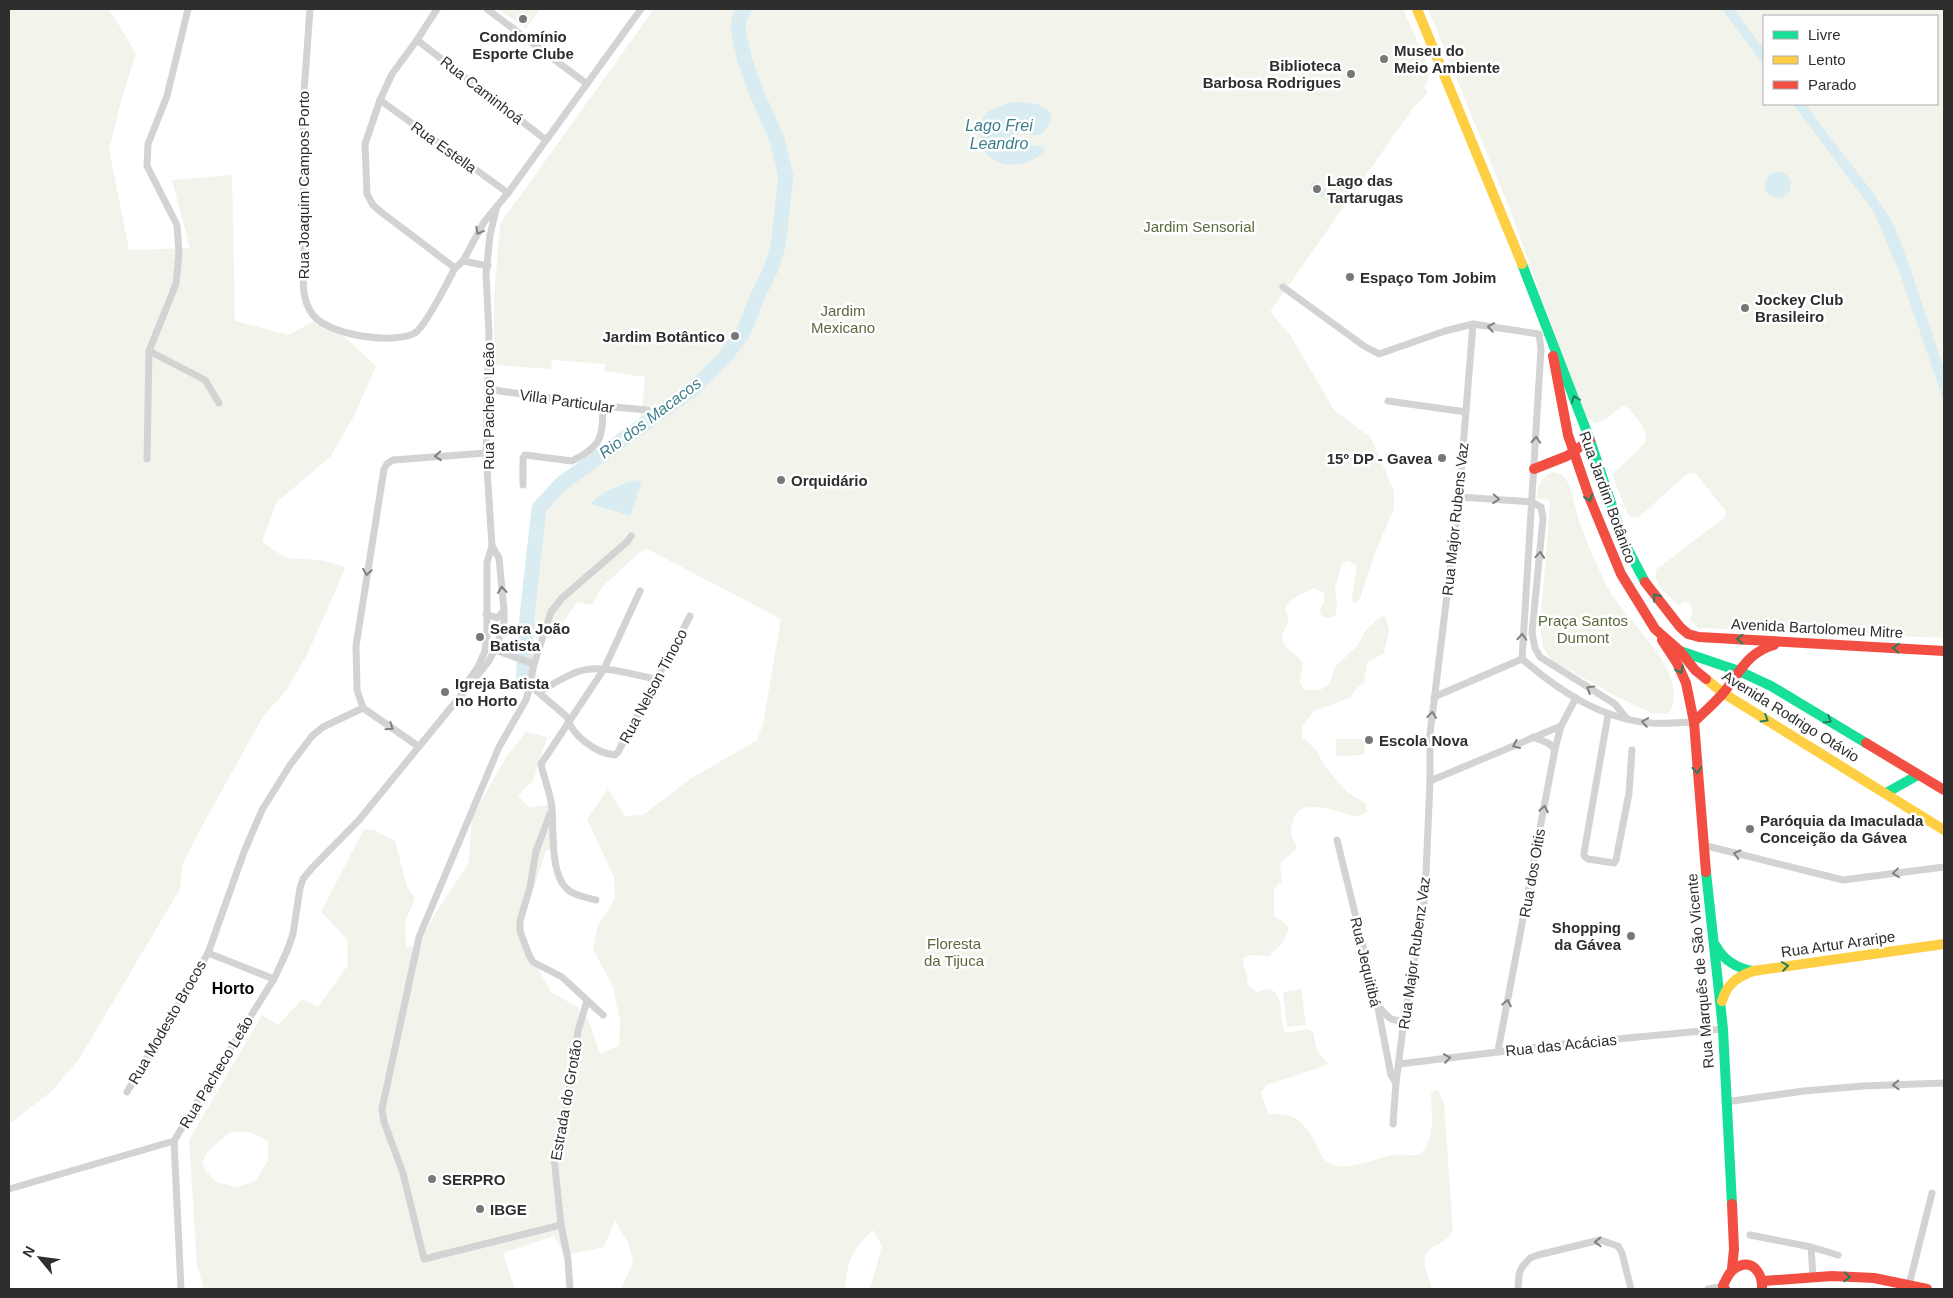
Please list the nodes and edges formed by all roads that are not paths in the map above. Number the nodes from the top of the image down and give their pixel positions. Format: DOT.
graph roads {
  1 [pos="188,9"];
  2 [pos="310,9"];
  3 [pos="437,9"];
  4 [pos="487,9"];
  5 [pos="639,9"];
  6 [pos="1417,9"];
  7 [pos="417,40"];
  8 [pos="587,84"];
  9 [pos="380,100"];
  10 [pos="546,140"];
  11 [pos="508,194"];
  12 [pos="498,203"];
  13 [pos="463,261"];
  14 [pos="488,266"];
  15 [pos="456,268"];
  16 [pos="1284,287"];
  17 [pos="1473,324"];
  18 [pos="1544,334"];
  19 [pos="149,351"];
  20 [pos="487,389"];
  21 [pos="1388,402"];
  22 [pos="219,403"];
  23 [pos="603,406"];
  24 [pos="647,410"];
  25 [pos="1466,412"];
  26 [pos="1590,440"];
  27 [pos="1574,452"];
  28 [pos="486,453"];
  29 [pos="147,459"];
  30 [pos="1534,469"];
  31 [pos="523,485"];
  32 [pos="1460,496"];
  33 [pos="1532,502"];
  34 [pos="631,536"];
  35 [pos="492,546"];
  36 [pos="640,591"];
  37 [pos="504,612"];
  38 [pos="486,614"];
  39 [pos="690,616"];
  40 [pos="1654,629"];
  41 [pos="1688,634"];
  42 [pos="486,636"];
  43 [pos="1788,642"];
  44 [pos="496,647"];
  45 [pos="1680,651"];
  46 [pos="1944,651"];
  47 [pos="1522,659"];
  48 [pos="534,664"];
  49 [pos="604,669"];
  50 [pos="1739,671"];
  51 [pos="656,679"];
  52 [pos="530,685"];
  53 [pos="539,692"];
  54 [pos="1723,693"];
  55 [pos="1434,697"];
  56 [pos="1576,698"];
  57 [pos="363,708"];
  58 [pos="449,708"];
  59 [pos="1608,715"];
  60 [pos="1627,719"];
  61 [pos="1694,722"];
  62 [pos="568,724"];
  63 [pos="1561,726"];
  64 [pos="1533,738"];
  65 [pos="418,746"];
  66 [pos="1555,749"];
  67 [pos="1632,750"];
  68 [pos="1918,775"];
  69 [pos="1430,781"];
  70 [pos="1944,790"];
  71 [pos="1886,792"];
  72 [pos="552,809"];
  73 [pos="1944,830"];
  74 [pos="1337,840"];
  75 [pos="1703,845"];
  76 [pos="1944,867"];
  77 [pos="596,900"];
  78 [pos="1713,938"];
  79 [pos="1944,944"];
  80 [pos="208,953"];
  81 [pos="1753,971"];
  82 [pos="274,979"];
  83 [pos="587,1001"];
  84 [pos="1377,1003"];
  85 [pos="1721,1010"];
  86 [pos="603,1015"];
  87 [pos="1404,1020"];
  88 [pos="1723,1029"];
  89 [pos="1498,1051"];
  90 [pos="1399,1064"];
  91 [pos="1396,1083"];
  92 [pos="1944,1083"];
  93 [pos="127,1092"];
  94 [pos="1726,1102"];
  95 [pos="1393,1124"];
  96 [pos="174,1141"];
  97 [pos="9,1189"];
  98 [pos="1932,1193"];
  99 [pos="560,1225"];
  100 [pos="1750,1235"];
  101 [pos="1811,1247"];
  102 [pos="1734,1248"];
  103 [pos="1838,1255"];
  104 [pos="1746,1264"];
  105 [pos="1732,1269"];
  106 [pos="1813,1277"];
  107 [pos="1763,1285"];
  108 [pos="1908,1285"];
  109 [pos="1724,1288"];
  110 [pos="181,1289"];
  111 [pos="570,1289"];
  112 [pos="1518,1289"];
  113 [pos="1631,1289"];
  114 [pos="1708,1289"];
  115 [pos="1927,1289"];
  1 -- 19 [label="street"];
  2 -- 15 [label="street, Rua Joaquim Campos Porto"];
  3 -- 7 [label="street"];
  4 -- 8 [label="street"];
  5 -- 8 [label="street"];
  6 -- 18 [label="main road, Rua Jardim Botânico"];
  7 -- 9 [label="street"];
  7 -- 10 [label="street, Rua Caminhoá"];
  8 -- 10 [label="street"];
  9 -- 11 [label="street, Rua Estella"];
  9 -- 15 [label="street"];
  10 -- 11 [label="street"];
  11 -- 12 [label="street"];
  12 -- 13 [label="street, one-way"];
  12 -- 14 [label="street, Rua Pacheco Leão"];
  13 -- 14 [label="street"];
  13 -- 15 [label="street, Rua Joaquim Campos Porto"];
  14 -- 20 [label="street, Rua Pacheco Leão"];
  16 -- 17 [label="street"];
  18 -- 17 [label="street, one-way"];
  17 -- 25 [label="street, Rua Major Rubens Vaz"];
  26 -- 18 [label="main road, Rua Jardim Botânico, one-way"];
  18 -- 27 [label="main road, Rua Jardim Botânico"];
  30 -- 18 [label="street, one-way"];
  19 -- 22 [label="street"];
  19 -- 29 [label="street"];
  20 -- 23 [label="street, Villa Particular"];
  20 -- 28 [label="street, Rua Pacheco Leão"];
  21 -- 25 [label="street"];
  23 -- 24 [label="street, Villa Particular"];
  23 -- 31 [label="street"];
  25 -- 32 [label="street, Rua Major Rubens Vaz"];
  26 -- 27 [label="main road"];
  41 -- 26 [label="main road, Rua Jardim Botânico, one-way"];
  27 -- 30 [label="main road"];
  27 -- 40 [label="main road, Rua Jardim Botânico, one-way"];
  28 -- 35 [label="street, Rua Pacheco Leão"];
  28 -- 57 [label="street, one-way"];
  30 -- 33 [label="street"];
  32 -- 33 [label="street, one-way"];
  32 -- 55 [label="street, Rua Major Rubens Vaz"];
  47 -- 33 [label="street, one-way"];
  60 -- 33 [label="street, one-way"];
  34 -- 48 [label="street"];
  37 -- 35 [label="street, Rua Pacheco Leão, one-way"];
  35 -- 38 [label="street, Rua Pacheco Leão"];
  36 -- 49 [label="street"];
  37 -- 38 [label="street"];
  37 -- 44 [label="street, Rua Pacheco Leão"];
  38 -- 42 [label="street, Rua Pacheco Leão"];
  39 -- 51 [label="street, Rua Nelson Tinoco"];
  40 -- 45 [label="main road, Rua Jardim Botânico"];
  40 -- 61 [label="main road, one-way"];
  43 -- 41 [label="main road, Avenida Bartolomeu Mitre, one-way"];
  42 -- 44 [label="street"];
  42 -- 58 [label="street, Rua Pacheco Leão"];
  46 -- 43 [label="main road, Avenida Bartolomeu Mitre, one-way"];
  43 -- 50 [label="main road"];
  44 -- 48 [label="street"];
  44 -- 58 [label="street, Rua Pacheco Leão"];
  45 -- 50 [label="main road, Avenida Rodrigo Otávio"];
  45 -- 54 [label="main road, Avenida Rodrigo Otávio"];
  47 -- 55 [label="street"];
  47 -- 56 [label="street"];
  48 -- 52 [label="street"];
  49 -- 51 [label="street"];
  49 -- 53 [label="street"];
  49 -- 62 [label="street"];
  50 -- 54 [label="main road"];
  50 -- 68 [label="main road, Avenida Rodrigo Otávio, one-way"];
  51 -- 62 [label="street, Rua Nelson Tinoco"];
  52 -- 53 [label="street"];
  52 -- 99 [label="street"];
  53 -- 62 [label="street"];
  54 -- 61 [label="main road"];
  54 -- 71 [label="main road, Avenida Rodrigo Otávio, one-way"];
  69 -- 55 [label="street, Rua Major Rubens Vaz, one-way"];
  56 -- 59 [label="street"];
  56 -- 63 [label="street, Rua dos Oitis"];
  57 -- 65 [label="street, one-way"];
  57 -- 80 [label="street, Rua Modesto Brocos"];
  58 -- 65 [label="street, Rua Pacheco Leão"];
  59 -- 60 [label="street"];
  59 -- 67 [label="street"];
  61 -- 60 [label="street, one-way"];
  61 -- 75 [label="main road, Rua Marquês de São Vicente, one-way"];
  62 -- 72 [label="street"];
  63 -- 64 [label="street"];
  63 -- 66 [label="street, Rua dos Oitis"];
  64 -- 66 [label="street"];
  64 -- 69 [label="street, one-way"];
  65 -- 82 [label="street, Rua Pacheco Leão"];
  89 -- 66 [label="street, Rua dos Oitis, one-way"];
  68 -- 70 [label="main road, Avenida Rodrigo Otávio"];
  68 -- 71 [label="main road"];
  69 -- 87 [label="street, Rua Major Rubenz Vaz"];
  71 -- 73 [label="main road, Avenida Rodrigo Otávio"];
  72 -- 77 [label="street"];
  72 -- 83 [label="street"];
  74 -- 84 [label="street, Rua Jequitibá"];
  76 -- 75 [label="street, one-way"];
  75 -- 78 [label="main road, Rua Marquês de São Vicente"];
  78 -- 81 [label="main road"];
  78 -- 85 [label="main road, Rua Marquês de São Vicente"];
  81 -- 79 [label="main road, Rua Artur Araripe, one-way"];
  80 -- 82 [label="street"];
  80 -- 93 [label="street, Rua Modesto Brocos"];
  81 -- 85 [label="main road, Rua Artur Araripe"];
  82 -- 96 [label="street, Rua Pacheco Leão"];
  83 -- 86 [label="street"];
  83 -- 99 [label="street, Estrada do Grotão"];
  84 -- 87 [label="street"];
  84 -- 91 [label="street, Rua Jequitibá"];
  85 -- 88 [label="main road, Rua Marquês de São Vicente"];
  87 -- 90 [label="street, Rua Major Rubenz Vaz"];
  88 -- 89 [label="street, Rua das Acácias"];
  88 -- 94 [label="main road, Rua Marquês de São Vicente"];
  90 -- 89 [label="street, Rua das Acácias, one-way"];
  90 -- 91 [label="street, Rua Major Rubenz Vaz"];
  91 -- 95 [label="street, Rua Major Rubenz Vaz"];
  92 -- 94 [label="street, one-way"];
  94 -- 102 [label="main road, Rua Marquês de São Vicente"];
  96 -- 97 [label="street"];
  96 -- 110 [label="street, Rua Pacheco Leão"];
  98 -- 108 [label="street"];
  99 -- 111 [label="street, Estrada do Grotão"];
  100 -- 101 [label="street"];
  101 -- 103 [label="street"];
  101 -- 106 [label="street"];
  102 -- 104 [label="main road"];
  102 -- 105 [label="main road, Rua Marquês de São Vicente"];
  104 -- 105 [label="main road"];
  104 -- 107 [label="main road"];
  105 -- 109 [label="main road"];
  106 -- 107 [label="main road"];
  106 -- 108 [label="main road, one-way"];
  108 -- 115 [label="main road"];
  109 -- 114 [label="street"];
  113 -- 112 [label="street, one-way"];
}
